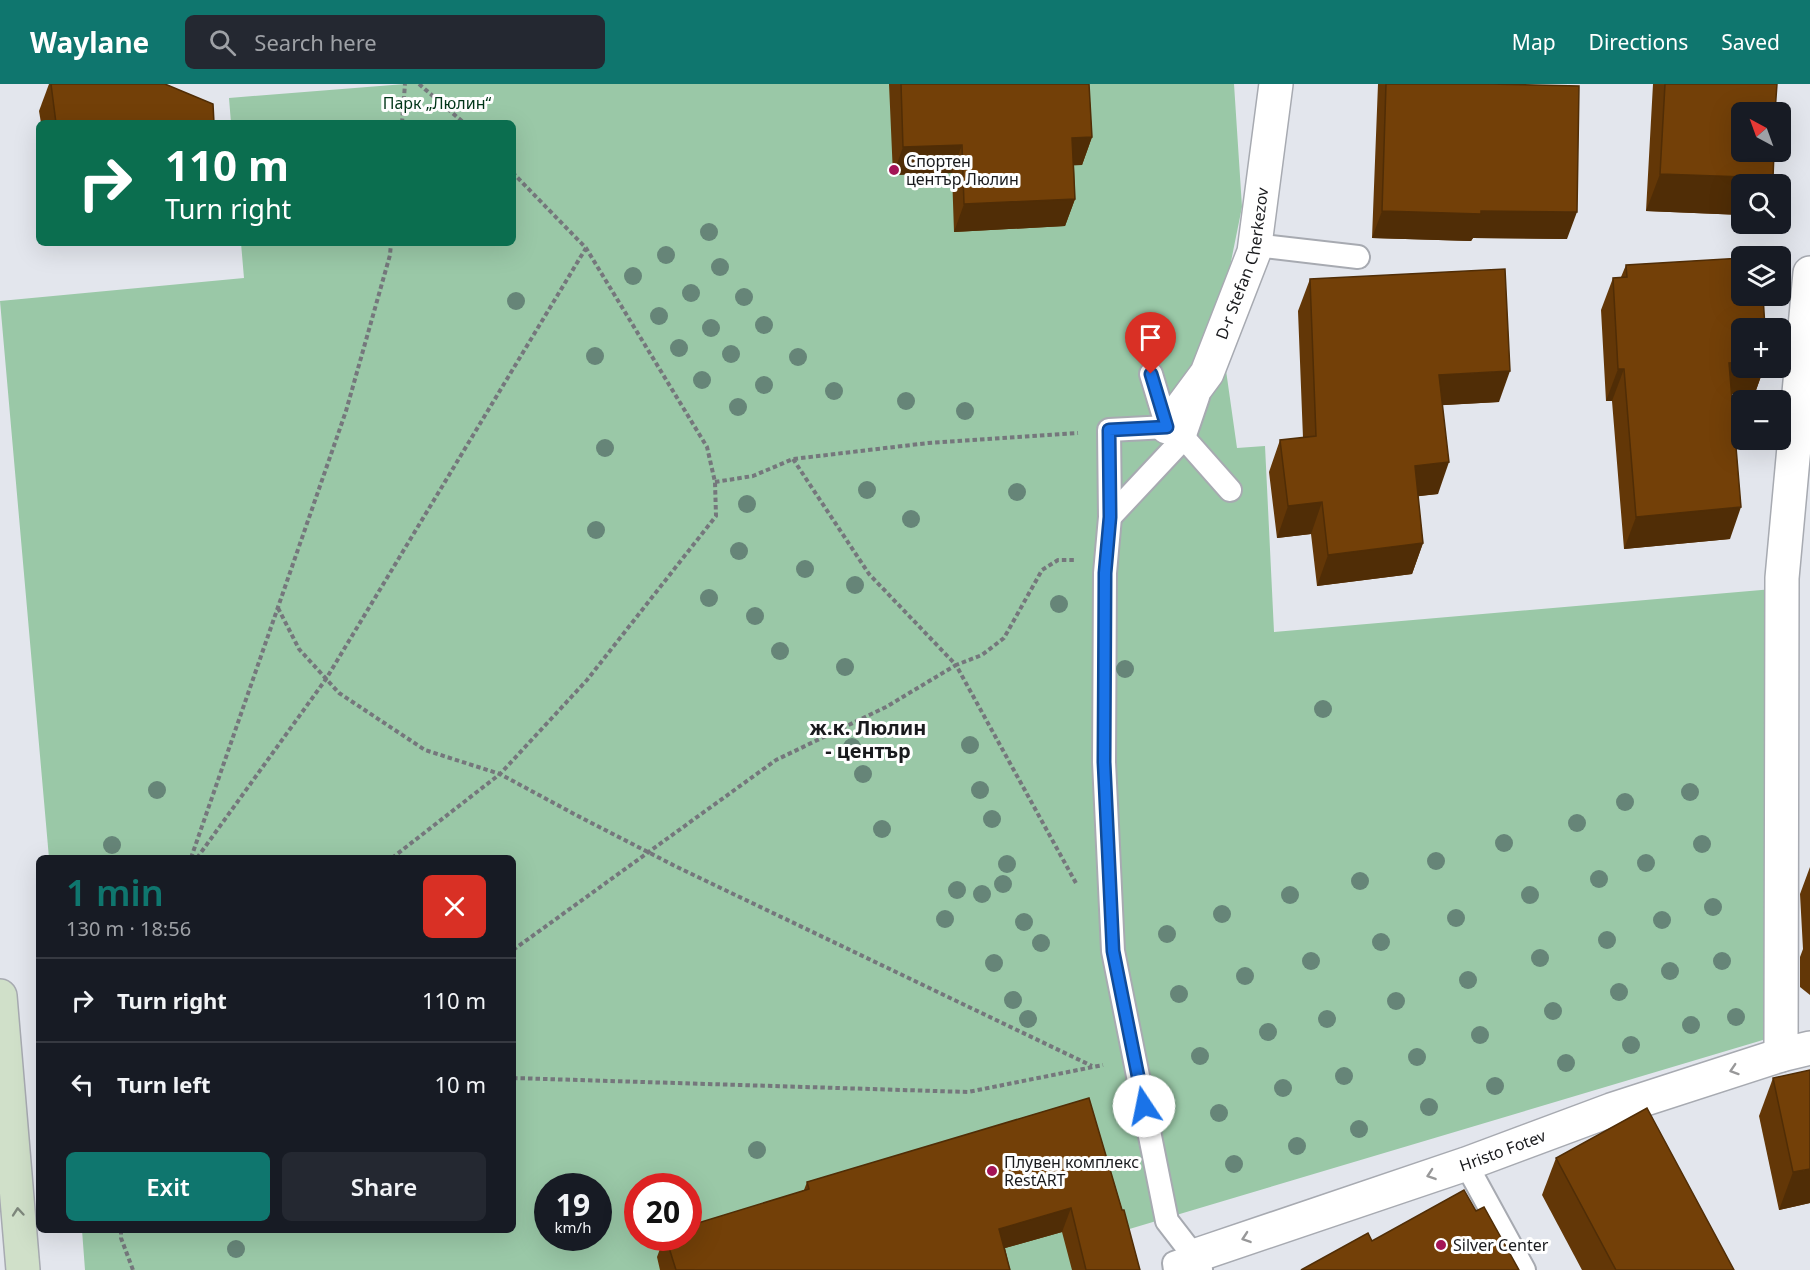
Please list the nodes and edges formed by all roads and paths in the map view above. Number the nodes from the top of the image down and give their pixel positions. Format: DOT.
graph roads {
  1 [pos="405,84"];
  2 [pos="419,84"];
  3 [pos="1276,84"];
  4 [pos="402,120"];
  5 [pos="461,120"];
  6 [pos="516,176"];
  7 [pos="1255,245"];
  8 [pos="392,246"];
  9 [pos="586,248"];
  10 [pos="1358,257"];
  11 [pos="1810,273"];
  12 [pos="1151,374"];
  13 [pos="1109,430"];
  14 [pos="1175,432"];
  15 [pos="793,459"];
  16 [pos="715,482"];
  17 [pos="1230,490"];
  18 [pos="1110,517"];
  19 [pos="1105,573"];
  20 [pos="278,608"];
  21 [pos="956,665"];
  22 [pos="326,679"];
  23 [pos="501,774"];
  24 [pos="648,852"];
  25 [pos="192,855"];
  26 [pos="199,855"];
  27 [pos="396,855"];
  28 [pos="1079,889"];
  29 [pos="516,948"];
  30 [pos="0,996"];
  31 [pos="1796,1051"];
  32 [pos="516,1078"];
  33 [pos="1466,1164"];
  34 [pos="121,1233"];
  35 [pos="1190,1265"];
  36 [pos="23,1270"];
  37 [pos="133,1270"];
  38 [pos="1524,1270"];
  1 -- 4 [label="path"];
  2 -- 5 [label="path"];
  3 -- 7 [label="street, D-r Stefan Cherkezov"];
  6 -- 9 [label="path"];
  7 -- 10 [label="lane"];
  7 -- 14 [label="street, D-r Stefan Cherkezov"];
  8 -- 20 [label="path"];
  9 -- 16 [label="path"];
  9 -- 22 [label="path"];
  11 -- 31 [label="street"];
  12 -- 14 [label="lane"];
  13 -- 14 [label="lane"];
  13 -- 15 [label="path"];
  13 -- 18 [label="lane"];
  14 -- 17 [label="lane"];
  14 -- 18 [label="lane"];
  15 -- 16 [label="path"];
  15 -- 21 [label="path"];
  16 -- 23 [label="path"];
  18 -- 19 [label="lane"];
  19 -- 21 [label="path"];
  19 -- 35 [label="lane"];
  20 -- 22 [label="path"];
  20 -- 25 [label="path"];
  21 -- 24 [label="path"];
  21 -- 28 [label="path"];
  22 -- 23 [label="path"];
  22 -- 26 [label="path"];
  23 -- 24 [label="path"];
  23 -- 27 [label="path"];
  24 -- 29 [label="path"];
  24 -- 32 [label="path"];
  36 -- 30 [label="main road, one-way"];
  31 -- 33 [label="street, Hristo Fotev, one-way"];
  33 -- 35 [label="street, Hristo Fotev, one-way"];
  33 -- 38 [label="lane"];
  34 -- 37 [label="path"];
}
